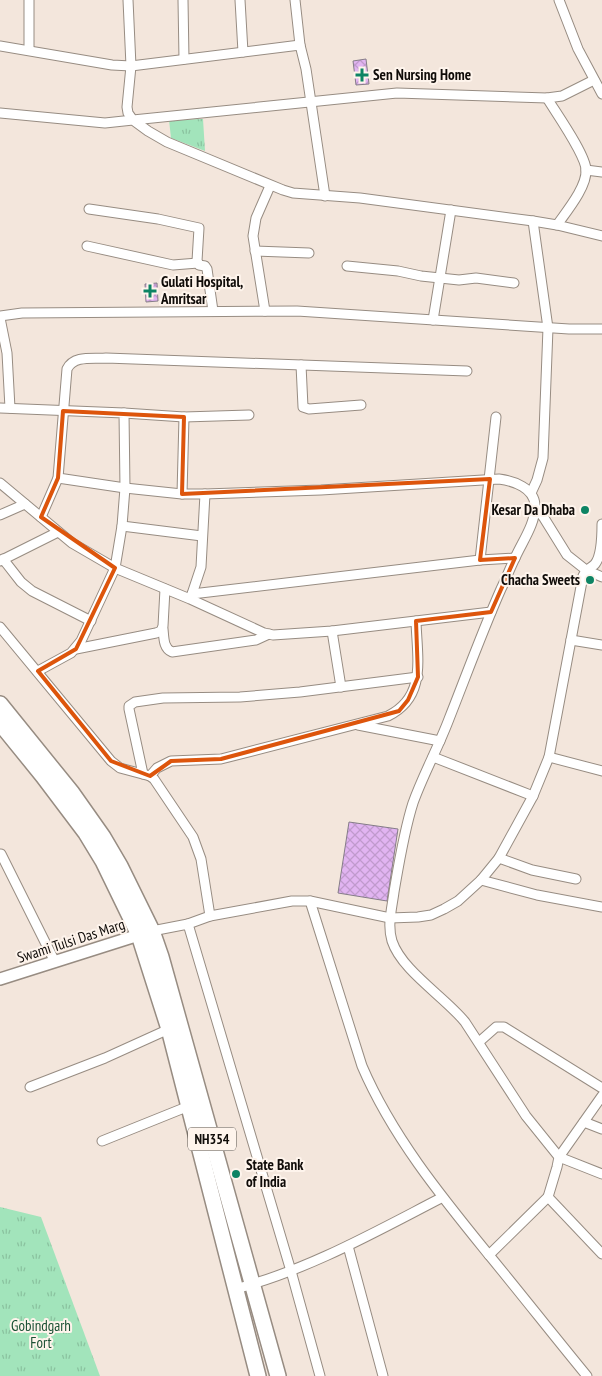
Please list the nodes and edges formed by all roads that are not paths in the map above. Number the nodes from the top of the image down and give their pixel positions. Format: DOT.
graph roads {
  1 [pos="29,0"];
  2 [pos="128,0"];
  3 [pos="183,0"];
  4 [pos="240,0"];
  5 [pos="295,0"];
  6 [pos="559,0"];
  7 [pos="300,45"];
  8 [pos="0,46"];
  9 [pos="29,50"];
  10 [pos="243,52"];
  11 [pos="184,59"];
  12 [pos="131,66"];
  13 [pos="594,80"];
  14 [pos="602,94"];
  15 [pos="547,98"];
  16 [pos="311,103"];
  17 [pos="0,113"];
  18 [pos="133,120"];
  19 [pos="586,170"];
  20 [pos="602,172"];
  21 [pos="270,186"];
  22 [pos="326,196"];
  23 [pos="89,209"];
  24 [pos="451,210"];
  25 [pos="532,221"];
  26 [pos="557,225"];
  27 [pos="602,236"];
  28 [pos="87,246"];
  29 [pos="255,251"];
  30 [pos="309,253"];
  31 [pos="198,264"];
  32 [pos="347,266"];
  33 [pos="440,278"];
  34 [pos="514,283"];
  35 [pos="213,311"];
  36 [pos="265,311"];
  37 [pos="0,317"];
  38 [pos="433,320"];
  39 [pos="548,328"];
  40 [pos="602,329"];
  41 [pos="301,365"];
  42 [pos="467,371"];
  43 [pos="361,405"];
  44 [pos="5,408"];
  45 [pos="63,410"];
  46 [pos="124,413"];
  47 [pos="249,415"];
  48 [pos="184,417"];
  49 [pos="496,417"];
  50 [pos="58,478"];
  51 [pos="490,479"];
  52 [pos="0,483"];
  53 [pos="125,488"];
  54 [pos="531,493"];
  55 [pos="182,494"];
  56 [pos="205,494"];
  57 [pos="25,504"];
  58 [pos="536,508"];
  59 [pos="0,516"];
  60 [pos="42,517"];
  61 [pos="602,524"];
  62 [pos="122,526"];
  63 [pos="58,532"];
  64 [pos="202,536"];
  65 [pos="515,558"];
  66 [pos="1,560"];
  67 [pos="480,560"];
  68 [pos="115,568"];
  69 [pos="586,570"];
  70 [pos="602,577"];
  71 [pos="165,589"];
  72 [pos="191,597"];
  73 [pos="491,612"];
  74 [pos="91,621"];
  75 [pos="416,621"];
  76 [pos="0,627"];
  77 [pos="163,628"];
  78 [pos="332,631"];
  79 [pos="268,634"];
  80 [pos="571,640"];
  81 [pos="602,645"];
  82 [pos="76,649"];
  83 [pos="38,671"];
  84 [pos="418,677"];
  85 [pos="341,687"];
  86 [pos="0,704"];
  87 [pos="0,723"];
  88 [pos="356,724"];
  89 [pos="440,741"];
  90 [pos="433,757"];
  91 [pos="548,758"];
  92 [pos="602,771"];
  93 [pos="146,775"];
  94 [pos="533,796"];
  95 [pos="1,854"];
  96 [pos="499,858"];
  97 [pos="576,879"];
  98 [pos="481,880"];
  99 [pos="310,901"];
  100 [pos="602,907"];
  101 [pos="210,916"];
  102 [pos="390,918"];
  103 [pos="188,924"];
  104 [pos="145,933"];
  105 [pos="55,962"];
  106 [pos="0,979"];
  107 [pos="169,1029"];
  108 [pos="478,1042"];
  109 [pos="30,1087"];
  110 [pos="602,1088"];
  111 [pos="602,1096"];
  112 [pos="189,1106"];
  113 [pos="584,1122"];
  114 [pos="602,1129"];
  115 [pos="102,1141"];
  116 [pos="559,1157"];
  117 [pos="602,1174"];
  118 [pos="548,1197"];
  119 [pos="441,1198"];
  120 [pos="348,1246"];
  121 [pos="602,1254"];
  122 [pos="489,1255"];
  123 [pos="290,1271"];
  124 [pos="253,1284"];
  125 [pos="235,1289"];
  126 [pos="258,1376"];
  127 [pos="278,1376"];
  128 [pos="320,1376"];
  129 [pos="383,1376"];
  130 [pos="587,1376"];
  1 -- 9 [label="street"];
  2 -- 12 [label="street"];
  3 -- 11 [label="street"];
  4 -- 10 [label="street"];
  5 -- 7 [label="street"];
  6 -- 13 [label="street"];
  7 -- 10 [label="street"];
  7 -- 16 [label="street"];
  8 -- 9 [label="street"];
  9 -- 12 [label="street"];
  10 -- 11 [label="street"];
  11 -- 12 [label="street"];
  12 -- 18 [label="street"];
  13 -- 14 [label="street"];
  13 -- 15 [label="street"];
  15 -- 16 [label="street"];
  15 -- 19 [label="street"];
  16 -- 18 [label="street"];
  16 -- 22 [label="street"];
  17 -- 18 [label="street"];
  18 -- 21 [label="street"];
  19 -- 20 [label="street"];
  19 -- 26 [label="street"];
  21 -- 22 [label="street"];
  21 -- 29 [label="street"];
  22 -- 24 [label="street"];
  23 -- 31 [label="street"];
  24 -- 25 [label="street"];
  24 -- 33 [label="street"];
  25 -- 26 [label="street"];
  25 -- 39 [label="street"];
  26 -- 27 [label="street"];
  28 -- 31 [label="street"];
  29 -- 30 [label="street"];
  29 -- 36 [label="street"];
  31 -- 35 [label="street"];
  32 -- 33 [label="street"];
  33 -- 34 [label="street"];
  33 -- 38 [label="street"];
  35 -- 36 [label="street"];
  35 -- 37 [label="street"];
  36 -- 38 [label="street"];
  37 -- 44 [label="street"];
  38 -- 39 [label="street"];
  39 -- 40 [label="street"];
  39 -- 54 [label="street"];
  41 -- 42 [label="street"];
  41 -- 43 [label="street"];
  41 -- 45 [label="street"];
  44 -- 45 [label="street"];
  45 -- 46 [label="street"];
  45 -- 50 [label="street"];
  46 -- 48 [label="street"];
  46 -- 53 [label="street"];
  47 -- 48 [label="street"];
  48 -- 55 [label="street"];
  49 -- 51 [label="street"];
  50 -- 53 [label="street"];
  50 -- 60 [label="street"];
  51 -- 54 [label="street"];
  51 -- 56 [label="street"];
  51 -- 67 [label="street"];
  52 -- 57 [label="street"];
  53 -- 55 [label="street"];
  53 -- 62 [label="street"];
  54 -- 58 [label="street"];
  55 -- 56 [label="street"];
  56 -- 64 [label="street"];
  57 -- 59 [label="street"];
  57 -- 60 [label="street"];
  58 -- 65 [label="street"];
  58 -- 69 [label="street"];
  60 -- 63 [label="street"];
  61 -- 69 [label="street"];
  62 -- 64 [label="street"];
  62 -- 68 [label="street"];
  63 -- 66 [label="street"];
  63 -- 68 [label="street"];
  64 -- 72 [label="street"];
  65 -- 67 [label="street"];
  65 -- 73 [label="street"];
  66 -- 74 [label="street"];
  67 -- 72 [label="street"];
  68 -- 71 [label="street"];
  68 -- 74 [label="street"];
  69 -- 70 [label="street"];
  69 -- 80 [label="street"];
  71 -- 72 [label="street"];
  71 -- 77 [label="street"];
  72 -- 79 [label="street"];
  73 -- 75 [label="street"];
  73 -- 89 [label="street"];
  74 -- 82 [label="street"];
  75 -- 78 [label="street"];
  75 -- 84 [label="street"];
  76 -- 83 [label="street"];
  77 -- 79 [label="street"];
  77 -- 82 [label="street"];
  78 -- 79 [label="street"];
  78 -- 85 [label="street"];
  80 -- 81 [label="street"];
  80 -- 91 [label="street"];
  82 -- 83 [label="street"];
  83 -- 93 [label="street"];
  84 -- 85 [label="street"];
  84 -- 88 [label="street"];
  85 -- 93 [label="street"];
  86 -- 104 [label="highway, NH354"];
  87 -- 104 [label="highway, NH354"];
  88 -- 89 [label="street"];
  88 -- 93 [label="street"];
  89 -- 90 [label="street"];
  90 -- 94 [label="street"];
  90 -- 102 [label="street"];
  91 -- 92 [label="street"];
  91 -- 94 [label="street"];
  93 -- 101 [label="street"];
  94 -- 96 [label="street"];
  95 -- 105 [label="street"];
  96 -- 97 [label="street"];
  96 -- 98 [label="street"];
  98 -- 100 [label="street"];
  98 -- 102 [label="street"];
  99 -- 101 [label="street"];
  99 -- 102 [label="street"];
  99 -- 119 [label="street"];
  101 -- 103 [label="street"];
  102 -- 108 [label="street"];
  103 -- 104 [label="street"];
  103 -- 123 [label="street"];
  104 -- 105 [label="street, Swami Tulsi Das Marg"];
  104 -- 107 [label="highway, NH354"];
  104 -- 124 [label="highway, NH354"];
  105 -- 106 [label="street, Swami Tulsi Das Marg"];
  107 -- 109 [label="street"];
  107 -- 112 [label="highway, NH354"];
  108 -- 110 [label="street"];
  108 -- 116 [label="street"];
  111 -- 113 [label="street"];
  112 -- 115 [label="street"];
  112 -- 125 [label="highway, NH354"];
  113 -- 114 [label="street"];
  113 -- 116 [label="street"];
  116 -- 117 [label="street"];
  116 -- 118 [label="street"];
  118 -- 121 [label="street"];
  118 -- 122 [label="street"];
  119 -- 120 [label="street"];
  119 -- 122 [label="street"];
  120 -- 123 [label="street"];
  120 -- 129 [label="street"];
  122 -- 130 [label="street"];
  123 -- 124 [label="street"];
  123 -- 128 [label="street"];
  124 -- 125 [label="street"];
  124 -- 127 [label="highway, NH354"];
  125 -- 126 [label="highway, NH354"];
}
